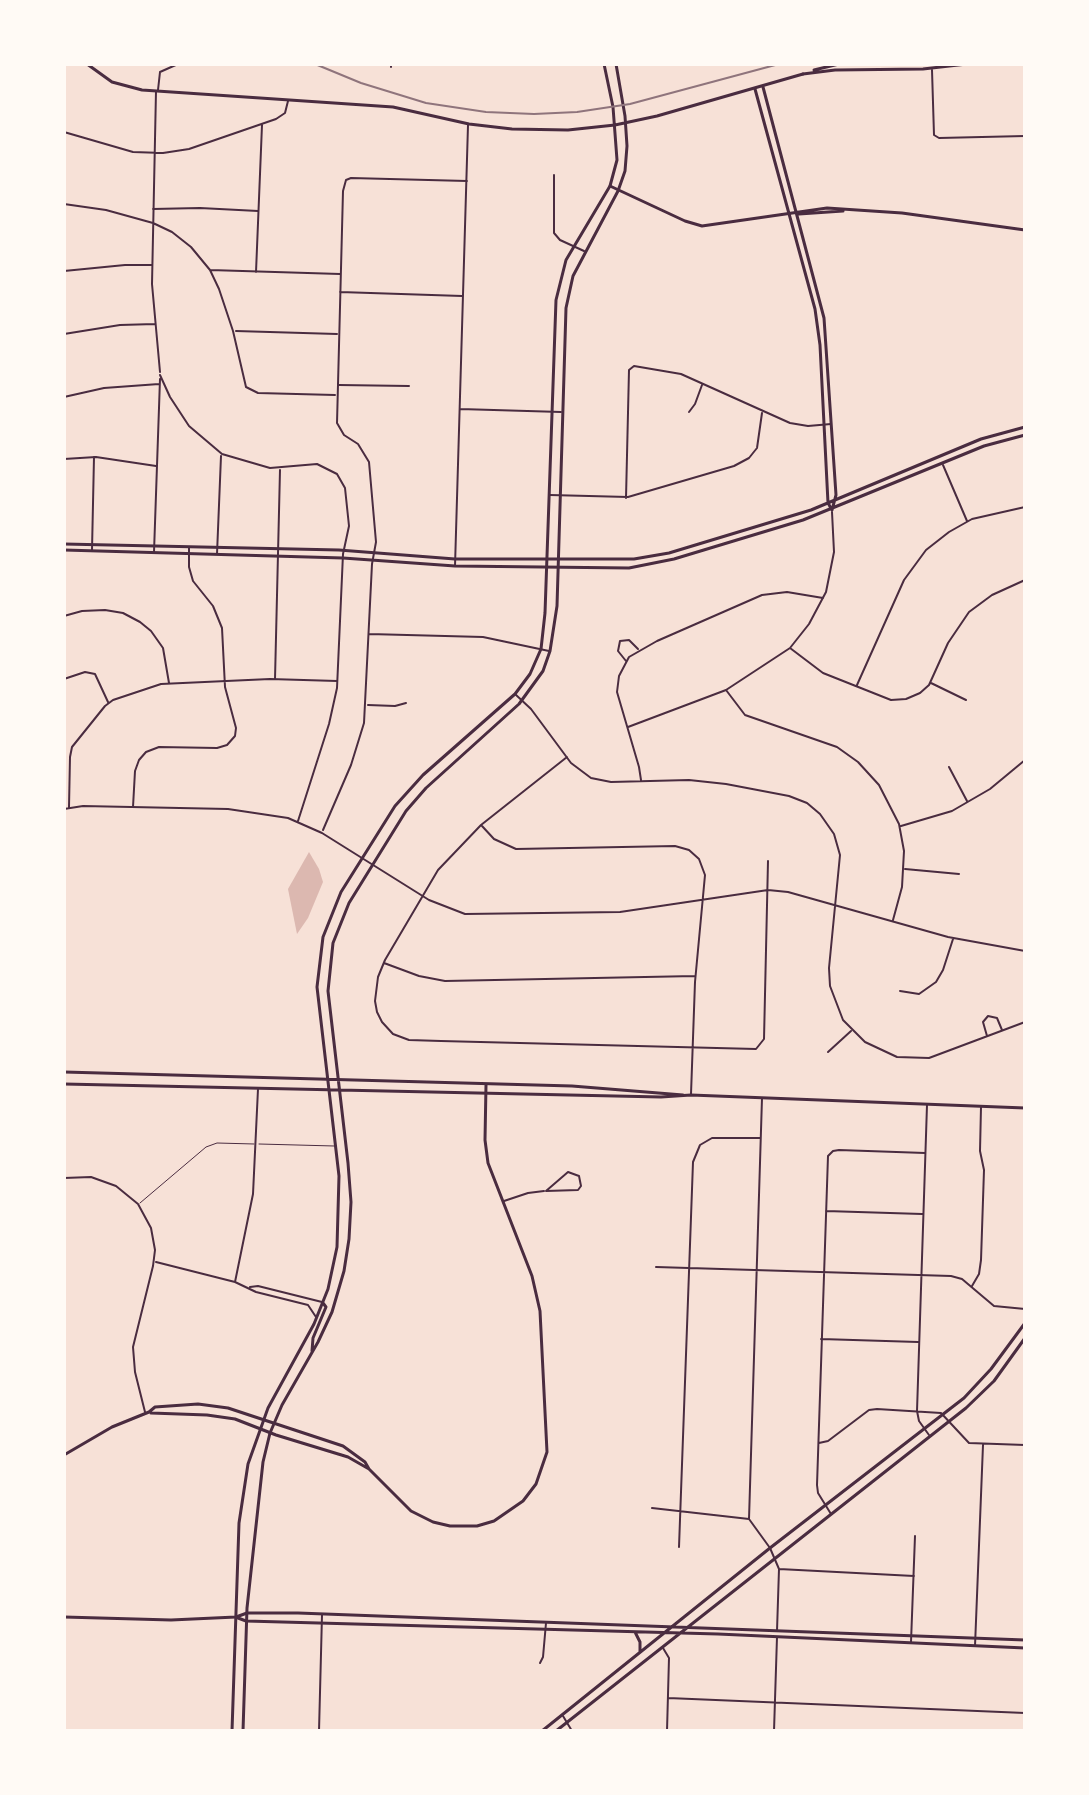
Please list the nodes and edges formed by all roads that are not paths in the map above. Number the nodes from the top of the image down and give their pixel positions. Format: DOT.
graph roads {
  1 [pos="87,64"];
  2 [pos="178,64"];
  3 [pos="604,64"];
  4 [pos="616,64"];
  5 [pos="839,64"];
  6 [pos="967,64"];
  7 [pos="932,68"];
  8 [pos="803,74"];
  9 [pos="763,87"];
  10 [pos="755,89"];
  11 [pos="157,90"];
  12 [pos="289,100"];
  13 [pos="262,123"];
  14 [pos="469,124"];
  15 [pos="625,124"];
  16 [pos="615,125"];
  17 [pos="64,132"];
  18 [pos="1025,136"];
  19 [pos="154,154"];
  20 [pos="554,175"];
  21 [pos="467,181"];
  22 [pos="610,186"];
  23 [pos="618,191"];
  24 [pos="64,204"];
  25 [pos="153,209"];
  26 [pos="259,211"];
  27 [pos="798,214"];
  28 [pos="790,215"];
  29 [pos="153,223"];
  30 [pos="1025,230"];
  31 [pos="574,246"];
  32 [pos="585,252"];
  33 [pos="152,265"];
  34 [pos="210,270"];
  35 [pos="64,271"];
  36 [pos="256,272"];
  37 [pos="341,274"];
  38 [pos="340,292"];
  39 [pos="463,296"];
  40 [pos="156,324"];
  41 [pos="233,331"];
  42 [pos="64,334"];
  43 [pos="338,334"];
  44 [pos="160,375"];
  45 [pos="702,383"];
  46 [pos="160,384"];
  47 [pos="337,385"];
  48 [pos="409,386"];
  49 [pos="337,395"];
  50 [pos="64,397"];
  51 [pos="460,409"];
  52 [pos="551,412"];
  53 [pos="563,412"];
  54 [pos="689,412"];
  55 [pos="762,412"];
  56 [pos="832,424"];
  57 [pos="825,425"];
  58 [pos="1025,427"];
  59 [pos="1025,435"];
  60 [pos="222,454"];
  61 [pos="939,456"];
  62 [pos="94,457"];
  63 [pos="64,459"];
  64 [pos="942,463"];
  65 [pos="157,466"];
  66 [pos="280,469"];
  67 [pos="548,495"];
  68 [pos="560,495"];
  69 [pos="626,498"];
  70 [pos="835,500"];
  71 [pos="828,503"];
  72 [pos="1025,507"];
  73 [pos="832,510"];
  74 [pos="967,521"];
  75 [pos="64,544"];
  76 [pos="92,545"];
  77 [pos="154,545"];
  78 [pos="189,546"];
  79 [pos="217,547"];
  80 [pos="279,548"];
  81 [pos="64,550"];
  82 [pos="92,551"];
  83 [pos="375,552"];
  84 [pos="154,553"];
  85 [pos="189,554"];
  86 [pos="343,554"];
  87 [pos="217,555"];
  88 [pos="279,556"];
  89 [pos="455,559"];
  90 [pos="373,560"];
  91 [pos="546,560"];
  92 [pos="557,560"];
  93 [pos="455,566"];
  94 [pos="546,568"];
  95 [pos="557,569"];
  96 [pos="1025,580"];
  97 [pos="823,598"];
  98 [pos="64,616"];
  99 [pos="369,634"];
  100 [pos="790,648"];
  101 [pos="541,649"];
  102 [pos="639,650"];
  103 [pos="550,651"];
  104 [pos="626,661"];
  105 [pos="64,679"];
  106 [pos="275,679"];
  107 [pos="338,681"];
  108 [pos="225,682"];
  109 [pos="930,683"];
  110 [pos="169,684"];
  111 [pos="856,686"];
  112 [pos="726,690"];
  113 [pos="515,694"];
  114 [pos="522,700"];
  115 [pos="966,700"];
  116 [pos="108,703"];
  117 [pos="406,703"];
  118 [pos="366,705"];
  119 [pos="627,727"];
  120 [pos="567,757"];
  121 [pos="1025,760"];
  122 [pos="949,767"];
  123 [pos="641,782"];
  124 [pos="968,802"];
  125 [pos="69,808"];
  126 [pos="133,808"];
  127 [pos="64,809"];
  128 [pos="298,821"];
  129 [pos="481,825"];
  130 [pos="900,827"];
  131 [pos="322,833"];
  132 [pos="363,858"];
  133 [pos="768,861"];
  134 [pos="372,863"];
  135 [pos="904,869"];
  136 [pos="959,874"];
  137 [pos="768,890"];
  138 [pos="423,896"];
  139 [pos="703,900"];
  140 [pos="836,905"];
  141 [pos="892,921"];
  142 [pos="953,938"];
  143 [pos="1025,951"];
  144 [pos="384,962"];
  145 [pos="696,976"];
  146 [pos="900,991"];
  147 [pos="1025,1022"];
  148 [pos="851,1031"];
  149 [pos="1002,1031"];
  150 [pos="988,1037"];
  151 [pos="692,1048"];
  152 [pos="828,1052"];
  153 [pos="64,1072"];
  154 [pos="327,1080"];
  155 [pos="339,1080"];
  156 [pos="486,1083"];
  157 [pos="64,1084"];
  158 [pos="258,1089"];
  159 [pos="328,1091"];
  160 [pos="340,1091"];
  161 [pos="486,1094"];
  162 [pos="684,1095"];
  163 [pos="691,1095"];
  164 [pos="762,1097"];
  165 [pos="927,1104"];
  166 [pos="981,1106"];
  167 [pos="1025,1108"];
  168 [pos="760,1138"];
  169 [pos="257,1144"];
  170 [pos="335,1146"];
  171 [pos="925,1153"];
  172 [pos="64,1178"];
  173 [pos="546,1191"];
  174 [pos="503,1202"];
  175 [pos="138,1204"];
  176 [pos="826,1211"];
  177 [pos="924,1214"];
  178 [pos="154,1261"];
  179 [pos="656,1267"];
  180 [pos="689,1268"];
  181 [pos="756,1270"];
  182 [pos="824,1272"];
  183 [pos="922,1275"];
  184 [pos="235,1282"];
  185 [pos="249,1287"];
  186 [pos="971,1287"];
  187 [pos="323,1302"];
  188 [pos="1025,1309"];
  189 [pos="317,1318"];
  190 [pos="1025,1323"];
  191 [pos="1025,1338"];
  192 [pos="821,1339"];
  193 [pos="919,1342"];
  194 [pos="311,1355"];
  195 [pos="917,1411"];
  196 [pos="147,1413"];
  197 [pos="943,1414"];
  198 [pos="263,1420"];
  199 [pos="949,1420"];
  200 [pos="274,1424"];
  201 [pos="260,1428"];
  202 [pos="924,1429"];
  203 [pos="270,1433"];
  204 [pos="930,1436"];
  205 [pos="818,1443"];
  206 [pos="983,1444"];
  207 [pos="1025,1445"];
  208 [pos="64,1455"];
  209 [pos="369,1469"];
  210 [pos="825,1506"];
  211 [pos="652,1508"];
  212 [pos="682,1511"];
  213 [pos="831,1514"];
  214 [pos="749,1519"];
  215 [pos="915,1536"];
  216 [pos="679,1547"];
  217 [pos="770,1548"];
  218 [pos="774,1558"];
  219 [pos="779,1569"];
  220 [pos="914,1576"];
  221 [pos="247,1613"];
  222 [pos="323,1614"];
  223 [pos="64,1617"];
  224 [pos="236,1617"];
  225 [pos="246,1621"];
  226 [pos="546,1622"];
  227 [pos="322,1623"];
  228 [pos="673,1626"];
  229 [pos="688,1627"];
  230 [pos="546,1629"];
  231 [pos="777,1629"];
  232 [pos="635,1632"];
  233 [pos="665,1633"];
  234 [pos="680,1633"];
  235 [pos="912,1635"];
  236 [pos="777,1636"];
  237 [pos="976,1638"];
  238 [pos="1025,1640"];
  239 [pos="911,1642"];
  240 [pos="975,1646"];
  241 [pos="662,1647"];
  242 [pos="1025,1648"];
  243 [pos="640,1652"];
  244 [pos="540,1663"];
  245 [pos="668,1698"];
  246 [pos="775,1701"];
  247 [pos="1025,1713"];
  248 [pos="562,1715"];
  249 [pos="567,1722"];
  250 [pos="232,1731"];
  251 [pos="243,1731"];
  252 [pos="319,1731"];
  253 [pos="542,1731"];
  254 [pos="556,1731"];
  255 [pos="572,1731"];
  256 [pos="667,1731"];
  257 [pos="774,1731"];
  1 -- 11 [label="street"];
  2 -- 11 [label="street"];
  3 -- 16 [label="street"];
  4 -- 15 [label="street"];
  5 -- 8 [label="street"];
  6 -- 7 [label="street"];
  7 -- 8 [label="street"];
  7 -- 18 [label="street"];
  8 -- 9 [label="street"];
  9 -- 10 [label="street"];
  9 -- 27 [label="street"];
  10 -- 15 [label="street"];
  10 -- 28 [label="street"];
  11 -- 12 [label="street"];
  11 -- 19 [label="street"];
  12 -- 13 [label="street"];
  12 -- 14 [label="street"];
  13 -- 19 [label="street"];
  13 -- 26 [label="street"];
  14 -- 16 [label="street"];
  14 -- 21 [label="street"];
  15 -- 16 [label="street"];
  15 -- 23 [label="street"];
  16 -- 22 [label="street"];
  17 -- 19 [label="street"];
  19 -- 25 [label="street"];
  20 -- 31 [label="street"];
  21 -- 37 [label="street"];
  21 -- 39 [label="street"];
  22 -- 23 [label="street"];
  22 -- 31 [label="street"];
  23 -- 28 [label="street"];
  23 -- 32 [label="street"];
  24 -- 29 [label="street"];
  25 -- 26 [label="street"];
  25 -- 29 [label="street"];
  26 -- 36 [label="street"];
  27 -- 28 [label="street"];
  27 -- 30 [label="street"];
  27 -- 56 [label="street"];
  28 -- 57 [label="street"];
  29 -- 33 [label="street"];
  29 -- 34 [label="street"];
  31 -- 32 [label="street"];
  31 -- 52 [label="street"];
  32 -- 53 [label="street"];
  33 -- 35 [label="street"];
  33 -- 40 [label="street"];
  34 -- 36 [label="street"];
  34 -- 41 [label="street"];
  36 -- 37 [label="street"];
  37 -- 38 [label="street"];
  38 -- 39 [label="street"];
  38 -- 43 [label="street"];
  39 -- 51 [label="street"];
  40 -- 42 [label="street"];
  40 -- 44 [label="street"];
  41 -- 43 [label="street"];
  41 -- 49 [label="street"];
  43 -- 47 [label="street"];
  44 -- 46 [label="street"];
  44 -- 60 [label="street"];
  45 -- 54 [label="street"];
  45 -- 55 [label="street"];
  45 -- 69 [label="street"];
  46 -- 50 [label="street"];
  46 -- 65 [label="street"];
  47 -- 48 [label="street"];
  47 -- 49 [label="street"];
  49 -- 83 [label="street"];
  51 -- 52 [label="street"];
  51 -- 89 [label="street"];
  52 -- 53 [label="street"];
  52 -- 67 [label="street"];
  53 -- 68 [label="street"];
  55 -- 57 [label="street"];
  55 -- 69 [label="street"];
  56 -- 57 [label="street"];
  56 -- 70 [label="street"];
  57 -- 71 [label="street"];
  58 -- 61 [label="street"];
  59 -- 64 [label="street"];
  60 -- 66 [label="street"];
  60 -- 79 [label="street"];
  61 -- 64 [label="street"];
  61 -- 70 [label="street"];
  62 -- 63 [label="street"];
  62 -- 65 [label="street"];
  62 -- 76 [label="street"];
  64 -- 73 [label="street"];
  64 -- 74 [label="street"];
  65 -- 77 [label="street"];
  66 -- 80 [label="street"];
  66 -- 86 [label="street"];
  67 -- 68 [label="street"];
  67 -- 91 [label="street"];
  68 -- 69 [label="street"];
  68 -- 92 [label="street"];
  70 -- 71 [label="street"];
  70 -- 73 [label="street"];
  71 -- 73 [label="street"];
  71 -- 92 [label="street"];
  72 -- 74 [label="street"];
  73 -- 95 [label="street"];
  73 -- 97 [label="street"];
  74 -- 111 [label="street"];
  75 -- 76 [label="street"];
  76 -- 77 [label="street"];
  76 -- 82 [label="street"];
  77 -- 78 [label="street"];
  77 -- 84 [label="street"];
  78 -- 79 [label="street"];
  78 -- 85 [label="street"];
  79 -- 80 [label="street"];
  79 -- 87 [label="street"];
  80 -- 86 [label="street"];
  80 -- 88 [label="street"];
  81 -- 82 [label="street"];
  82 -- 84 [label="street"];
  83 -- 86 [label="street"];
  83 -- 89 [label="street"];
  83 -- 90 [label="street"];
  84 -- 85 [label="street"];
  85 -- 87 [label="street"];
  85 -- 108 [label="street"];
  86 -- 88 [label="street"];
  86 -- 90 [label="street"];
  86 -- 107 [label="street"];
  87 -- 88 [label="street"];
  88 -- 106 [label="street"];
  89 -- 91 [label="street"];
  89 -- 93 [label="street"];
  90 -- 93 [label="street"];
  90 -- 99 [label="street"];
  91 -- 92 [label="street"];
  91 -- 94 [label="street"];
  92 -- 95 [label="street"];
  93 -- 94 [label="street"];
  94 -- 95 [label="street"];
  94 -- 101 [label="street"];
  95 -- 103 [label="street"];
  96 -- 109 [label="street"];
  97 -- 100 [label="street"];
  97 -- 102 [label="street"];
  98 -- 110 [label="street"];
  99 -- 101 [label="street"];
  99 -- 118 [label="street"];
  100 -- 111 [label="street"];
  100 -- 112 [label="street"];
  101 -- 103 [label="street"];
  101 -- 113 [label="street"];
  102 -- 104 [label="street"];
  102 -- 104 [label="street"];
  103 -- 114 [label="street"];
  104 -- 119 [label="street"];
  105 -- 116 [label="street"];
  106 -- 107 [label="street"];
  106 -- 108 [label="street"];
  107 -- 128 [label="street"];
  108 -- 110 [label="street"];
  108 -- 126 [label="street"];
  109 -- 111 [label="street"];
  109 -- 115 [label="street"];
  110 -- 116 [label="street"];
  112 -- 119 [label="street"];
  112 -- 130 [label="street"];
  113 -- 114 [label="street"];
  113 -- 132 [label="street"];
  114 -- 120 [label="street"];
  114 -- 134 [label="street"];
  116 -- 125 [label="street"];
  117 -- 118 [label="street"];
  118 -- 131 [label="street"];
  119 -- 123 [label="street"];
  120 -- 123 [label="street"];
  120 -- 129 [label="street"];
  121 -- 124 [label="street"];
  122 -- 124 [label="street"];
  123 -- 140 [label="street"];
  124 -- 130 [label="street"];
  125 -- 126 [label="street"];
  125 -- 127 [label="street"];
  126 -- 128 [label="street"];
  128 -- 131 [label="street"];
  129 -- 138 [label="street"];
  129 -- 139 [label="street"];
  130 -- 135 [label="street"];
  131 -- 132 [label="street"];
  132 -- 134 [label="street"];
  132 -- 154 [label="street"];
  133 -- 137 [label="street"];
  134 -- 138 [label="street"];
  134 -- 155 [label="street"];
  135 -- 136 [label="street"];
  135 -- 141 [label="street"];
  137 -- 139 [label="street"];
  137 -- 140 [label="street"];
  137 -- 151 [label="street"];
  138 -- 139 [label="street"];
  138 -- 144 [label="street"];
  139 -- 145 [label="street"];
  140 -- 141 [label="street"];
  140 -- 148 [label="street"];
  141 -- 142 [label="street"];
  142 -- 143 [label="street"];
  142 -- 146 [label="street"];
  144 -- 145 [label="street"];
  144 -- 151 [label="street"];
  145 -- 151 [label="street"];
  147 -- 149 [label="street"];
  148 -- 150 [label="street"];
  148 -- 152 [label="street"];
  149 -- 150 [label="street"];
  149 -- 150 [label="street"];
  151 -- 163 [label="street"];
  153 -- 154 [label="street"];
  154 -- 155 [label="street"];
  154 -- 159 [label="street"];
  155 -- 156 [label="street"];
  155 -- 160 [label="street"];
  156 -- 161 [label="street"];
  156 -- 162 [label="street"];
  157 -- 158 [label="street"];
  158 -- 159 [label="street"];
  158 -- 169 [label="street"];
  159 -- 160 [label="street"];
  159 -- 170 [label="street"];
  160 -- 161 [label="street"];
  160 -- 194 [label="street"];
  161 -- 162 [label="street"];
  161 -- 174 [label="street"];
  162 -- 163 [label="street"];
  163 -- 164 [label="street"];
  164 -- 165 [label="street"];
  164 -- 168 [label="street"];
  165 -- 166 [label="street"];
  165 -- 171 [label="street"];
  166 -- 167 [label="street"];
  166 -- 186 [label="street"];
  168 -- 180 [label="street"];
  168 -- 181 [label="street"];
  169 -- 170 [label="lane"];
  169 -- 175 [label="lane"];
  169 -- 184 [label="street"];
  170 -- 187 [label="street"];
  171 -- 176 [label="street"];
  171 -- 177 [label="street"];
  172 -- 175 [label="street"];
  173 -- 173 [label="street"];
  173 -- 174 [label="street"];
  174 -- 209 [label="street"];
  175 -- 178 [label="street"];
  176 -- 177 [label="street"];
  176 -- 182 [label="street"];
  177 -- 183 [label="street"];
  178 -- 184 [label="street"];
  178 -- 196 [label="street"];
  179 -- 180 [label="street"];
  180 -- 181 [label="street"];
  180 -- 212 [label="street"];
  181 -- 182 [label="street"];
  181 -- 214 [label="street"];
  182 -- 183 [label="street"];
  182 -- 192 [label="street"];
  183 -- 186 [label="street"];
  183 -- 193 [label="street"];
  184 -- 185 [label="street"];
  185 -- 187 [label="street"];
  185 -- 189 [label="street"];
  186 -- 188 [label="street"];
  187 -- 189 [label="street"];
  187 -- 194 [label="street"];
  189 -- 198 [label="street"];
  190 -- 197 [label="street"];
  191 -- 199 [label="street"];
  192 -- 193 [label="street"];
  192 -- 205 [label="street"];
  193 -- 195 [label="street"];
  194 -- 200 [label="street"];
  195 -- 197 [label="street"];
  195 -- 202 [label="street"];
  195 -- 205 [label="street"];
  196 -- 198 [label="street"];
  196 -- 201 [label="street"];
  196 -- 208 [label="street"];
  197 -- 199 [label="street"];
  197 -- 202 [label="street"];
  198 -- 200 [label="street"];
  198 -- 201 [label="street"];
  199 -- 204 [label="street"];
  199 -- 206 [label="street"];
  200 -- 203 [label="street"];
  200 -- 209 [label="street"];
  201 -- 203 [label="street"];
  201 -- 224 [label="street"];
  202 -- 204 [label="street"];
  202 -- 210 [label="street"];
  203 -- 209 [label="street"];
  203 -- 221 [label="street"];
  204 -- 213 [label="street"];
  205 -- 210 [label="street"];
  206 -- 207 [label="street"];
  206 -- 237 [label="street"];
  210 -- 213 [label="street"];
  210 -- 217 [label="street"];
  211 -- 212 [label="street"];
  212 -- 214 [label="street"];
  212 -- 216 [label="street"];
  213 -- 218 [label="street"];
  214 -- 217 [label="street"];
  215 -- 220 [label="street"];
  217 -- 218 [label="street"];
  217 -- 228 [label="street"];
  218 -- 219 [label="street"];
  218 -- 229 [label="street"];
  219 -- 220 [label="street"];
  219 -- 231 [label="street"];
  220 -- 235 [label="street"];
  221 -- 222 [label="street"];
  221 -- 224 [label="street"];
  221 -- 225 [label="street"];
  222 -- 226 [label="street"];
  222 -- 227 [label="street"];
  223 -- 224 [label="street"];
  224 -- 225 [label="street"];
  224 -- 250 [label="street"];
  225 -- 227 [label="street"];
  225 -- 251 [label="street"];
  226 -- 228 [label="street"];
  226 -- 230 [label="street"];
  227 -- 230 [label="street"];
  227 -- 252 [label="street"];
  228 -- 229 [label="street"];
  228 -- 233 [label="street"];
  229 -- 231 [label="street"];
  229 -- 234 [label="street"];
  230 -- 232 [label="street"];
  230 -- 244 [label="street"];
  231 -- 235 [label="street"];
  231 -- 236 [label="street"];
  232 -- 233 [label="street"];
  232 -- 243 [label="street"];
  233 -- 234 [label="street"];
  233 -- 243 [label="street"];
  234 -- 236 [label="street"];
  234 -- 241 [label="street"];
  235 -- 237 [label="street"];
  235 -- 239 [label="street"];
  236 -- 239 [label="street"];
  236 -- 246 [label="street"];
  237 -- 238 [label="street"];
  237 -- 240 [label="street"];
  239 -- 240 [label="street"];
  240 -- 242 [label="street"];
  241 -- 245 [label="street"];
  241 -- 249 [label="street"];
  243 -- 248 [label="street"];
  245 -- 246 [label="street"];
  245 -- 256 [label="street"];
  246 -- 247 [label="street"];
  246 -- 257 [label="street"];
  248 -- 249 [label="street"];
  248 -- 253 [label="street"];
  249 -- 254 [label="street"];
  249 -- 255 [label="street"];
}
